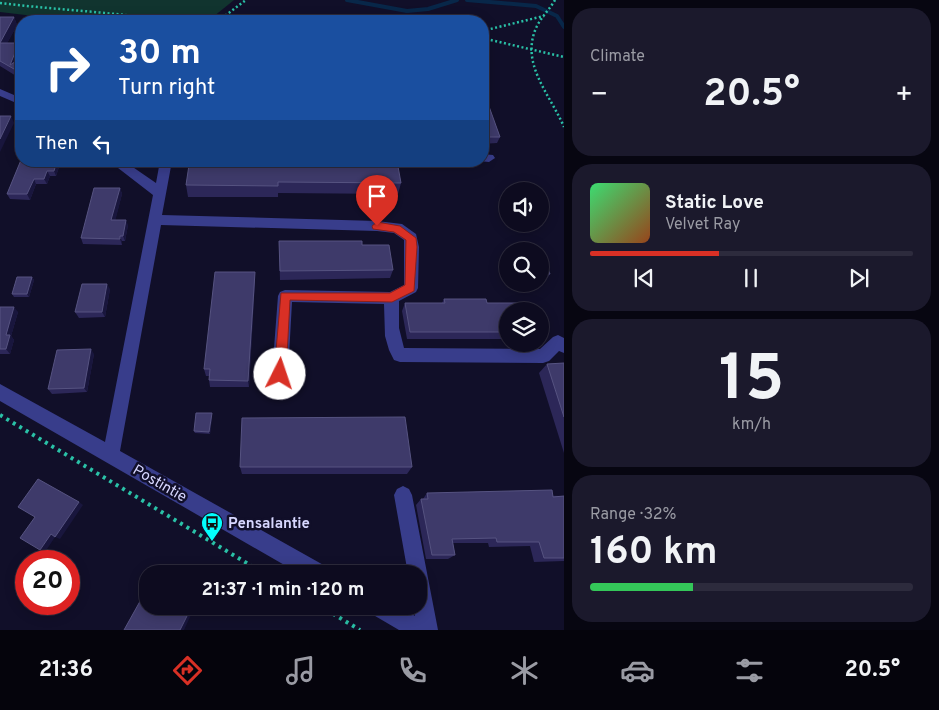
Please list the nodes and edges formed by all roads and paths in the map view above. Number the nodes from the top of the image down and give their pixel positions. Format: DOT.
graph roads {
  1 [pos="246,0"];
  2 [pos="555,0"];
  3 [pos="0,2"];
  4 [pos="136,15"];
  5 [pos="225,15"];
  6 [pos="544,16"];
  7 [pos="489,29"];
  8 [pos="489,39"];
  9 [pos="532,48"];
  10 [pos="564,56"];
  11 [pos="0,92"];
  12 [pos="15,99"];
  13 [pos="564,127"];
  14 [pos="123,167"];
  15 [pos="165,167"];
  16 [pos="160,193"];
  17 [pos="155,220"];
  18 [pos="392,298"];
  19 [pos="564,346"];
  20 [pos="280,374"];
  21 [pos="0,392"];
  22 [pos="0,415"];
  23 [pos="111,455"];
  24 [pos="403,495"];
  25 [pos="250,565"];
  26 [pos="304,565"];
  27 [pos="335,615"];
  28 [pos="393,615"];
  29 [pos="360,630"];
  30 [pos="419,630"];
  31 [pos="428,630"];
  1 -- 5 [label="path"];
  2 -- 6 [label="path"];
  3 -- 4 [label="path"];
  6 -- 7 [label="path"];
  6 -- 9 [label="path"];
  8 -- 9 [label="path"];
  9 -- 10 [label="path"];
  9 -- 13 [label="path"];
  11 -- 12 [label="street"];
  14 -- 16 [label="street"];
  15 -- 16 [label="street"];
  16 -- 17 [label="street"];
  17 -- 18 [label="street"];
  17 -- 23 [label="street"];
  18 -- 19 [label="street"];
  18 -- 20 [label="street"];
  21 -- 23 [label="street, Postintie"];
  22 -- 25 [label="path, Postintie"];
  23 -- 26 [label="street, Postintie"];
  24 -- 31 [label="street"];
  27 -- 29 [label="path"];
  28 -- 30 [label="street"];
}
